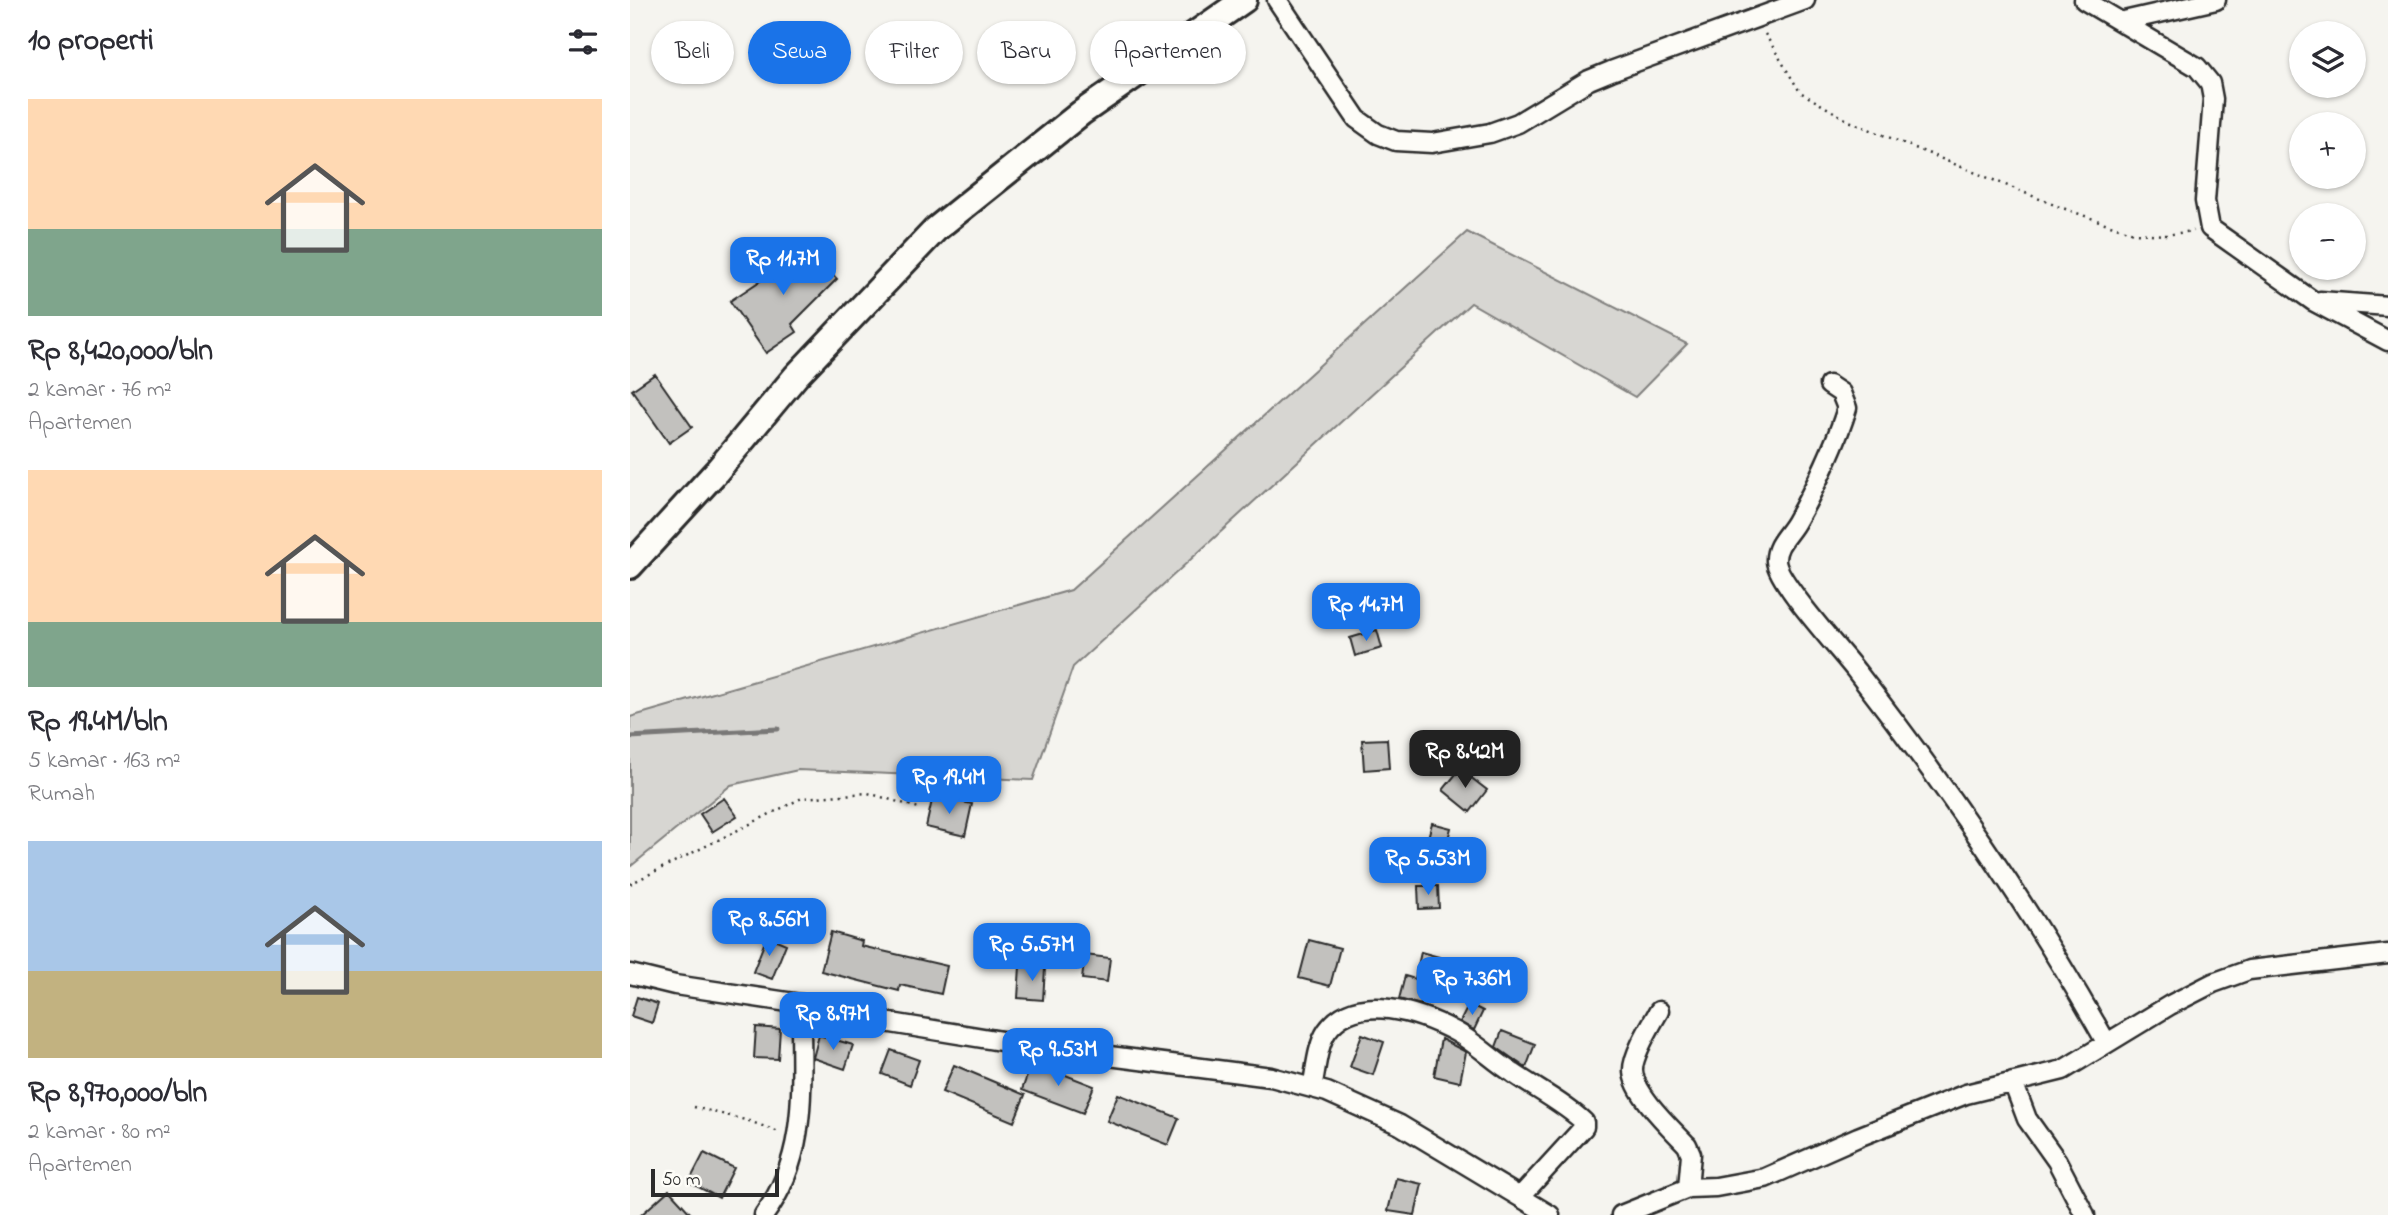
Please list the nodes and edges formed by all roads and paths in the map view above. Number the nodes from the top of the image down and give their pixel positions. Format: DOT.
graph roads {
  1 [pos="1244,0"];
  2 [pos="1277,0"];
  3 [pos="1805,0"];
  4 [pos="2084,0"];
  5 [pos="2216,0"];
  6 [pos="1756,19"];
  7 [pos="2124,21"];
  8 [pos="2210,228"];
  9 [pos="2314,301"];
  10 [pos="2388,306"];
  11 [pos="2388,341"];
  12 [pos="1829,385"];
  13 [pos="630,566"];
  14 [pos="922,809"];
  15 [pos="630,884"];
  16 [pos="2388,954"];
  17 [pos="630,974"];
  18 [pos="802,1004"];
  19 [pos="1659,1011"];
  20 [pos="2106,1042"];
  21 [pos="2013,1082"];
  22 [pos="1312,1088"];
  23 [pos="694,1107"];
  24 [pos="798,1139"];
  25 [pos="1688,1188"];
  26 [pos="1520,1197"];
  27 [pos="764,1215"];
  28 [pos="1550,1215"];
  29 [pos="1621,1215"];
  30 [pos="2085,1215"];
  1 -- 13 [label="street"];
  2 -- 6 [label="street"];
  3 -- 6 [label="street"];
  4 -- 7 [label="street"];
  5 -- 7 [label="street"];
  6 -- 8 [label="path"];
  7 -- 8 [label="street"];
  8 -- 9 [label="street"];
  9 -- 10 [label="street"];
  9 -- 11 [label="street"];
  12 -- 20 [label="street"];
  14 -- 15 [label="path"];
  16 -- 20 [label="street"];
  17 -- 18 [label="street"];
  18 -- 22 [label="street"];
  18 -- 24 [label="street"];
  19 -- 25 [label="street"];
  20 -- 21 [label="street"];
  21 -- 25 [label="street"];
  21 -- 30 [label="street"];
  22 -- 26 [label="street"];
  22 -- 26 [label="street"];
  23 -- 24 [label="path"];
  24 -- 27 [label="street"];
  25 -- 29 [label="street"];
  26 -- 28 [label="street"];
}
